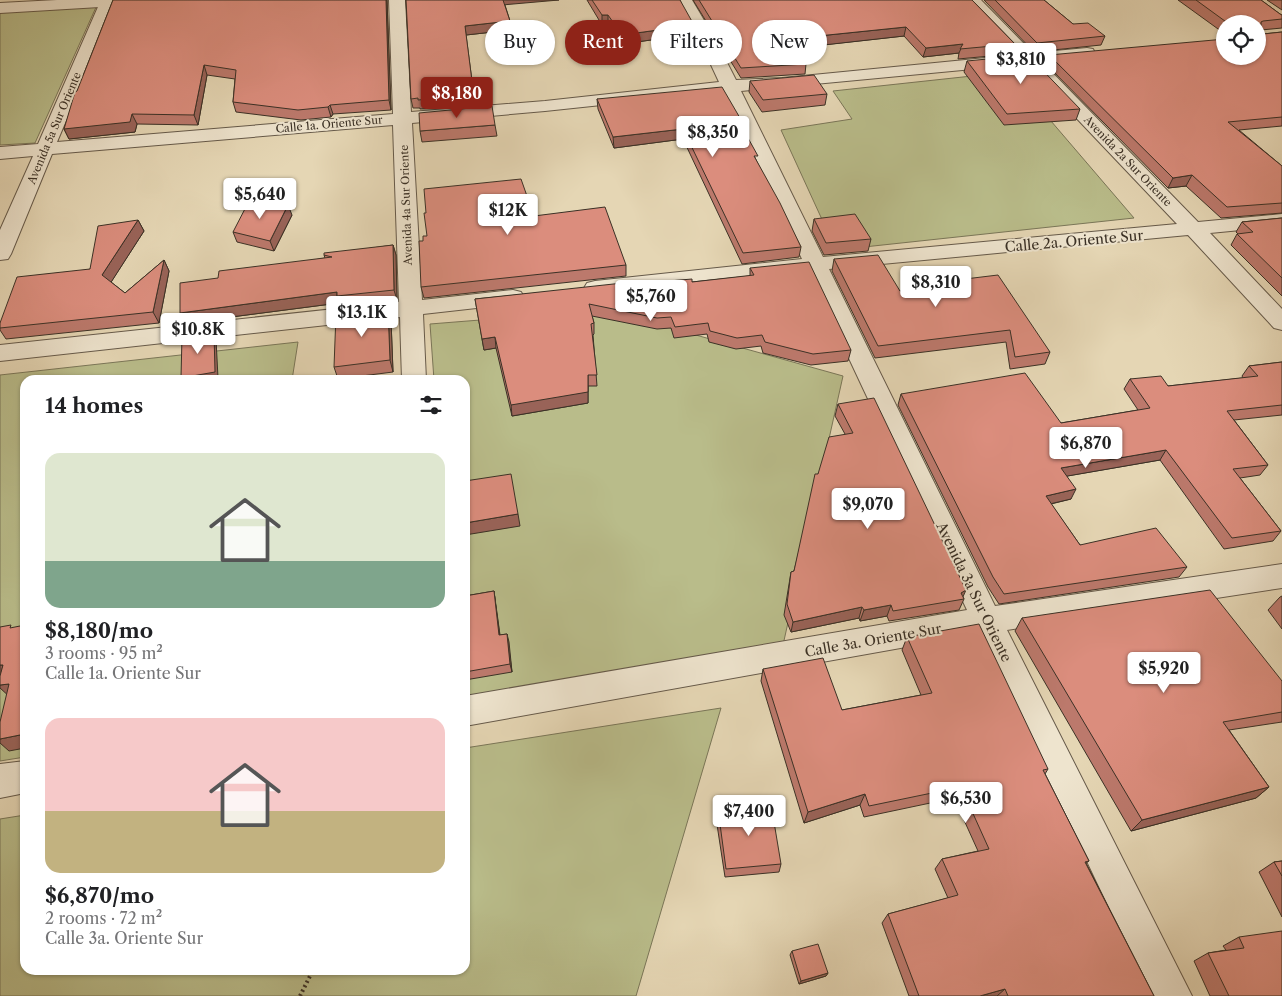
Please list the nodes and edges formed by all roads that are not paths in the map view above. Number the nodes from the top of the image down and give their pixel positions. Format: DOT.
graph roads {
  1 [pos="133,0"];
  2 [pos="397,0"];
  3 [pos="684,0"];
  4 [pos="972,0"];
  5 [pos="109,1"];
  6 [pos="0,8"];
  7 [pos="1104,51"];
  8 [pos="1027,58"];
  9 [pos="729,86"];
  10 [pos="403,117"];
  11 [pos="43,150"];
  12 [pos="0,153"];
  13 [pos="1282,220"];
  14 [pos="1195,230"];
  15 [pos="0,254"];
  16 [pos="814,264"];
  17 [pos="578,290"];
  18 [pos="538,294"];
  19 [pos="410,309"];
  20 [pos="1282,323"];
  21 [pos="0,353"];
  22 [pos="414,375"];
  23 [pos="1282,576"];
  24 [pos="987,620"];
  25 [pos="470,710"];
  26 [pos="20,778"];
  27 [pos="0,781"];
  28 [pos="1172,996"];
  1 -- 5 [label="street"];
  2 -- 10 [label="street, Avenida 4a Sur Oriente"];
  3 -- 9 [label="street, Avenida 3a Sur Oriente"];
  4 -- 8 [label="street, Avenida 2a Sur Oriente"];
  5 -- 6 [label="street"];
  5 -- 11 [label="street, Avenida 5a Sur Oriente"];
  7 -- 8 [label="street, Calle 1a. Oriente Sur"];
  8 -- 9 [label="street, Calle 1a. Oriente Sur"];
  8 -- 14 [label="street, Avenida 2a Sur Oriente"];
  9 -- 10 [label="street, Calle 1a. Oriente Sur"];
  9 -- 16 [label="street, Avenida 3a Sur Oriente"];
  10 -- 11 [label="street, Calle 1a. Oriente Sur"];
  10 -- 19 [label="street, Avenida 4a Sur Oriente"];
  11 -- 12 [label="street, Calle 1a. Oriente Sur"];
  11 -- 15 [label="street, Avenida 5a Sur Oriente"];
  13 -- 14 [label="street, Calle 2a. Oriente Sur"];
  14 -- 16 [label="street, Calle 2a. Oriente Sur"];
  14 -- 20 [label="street, Avenida 2a Sur Oriente"];
  16 -- 17 [label="street, Calle 2a. Oriente Sur"];
  16 -- 24 [label="street, Avenida 3a Sur Oriente"];
  18 -- 19 [label="street"];
  19 -- 21 [label="street"];
  19 -- 22 [label="street, Avenida 4a Sur Oriente"];
  23 -- 24 [label="street, Calle 3a. Oriente Sur"];
  24 -- 25 [label="street, Calle 3a. Oriente Sur"];
  24 -- 28 [label="street, Avenida 3a Sur Oriente"];
  26 -- 27 [label="street"];
}
